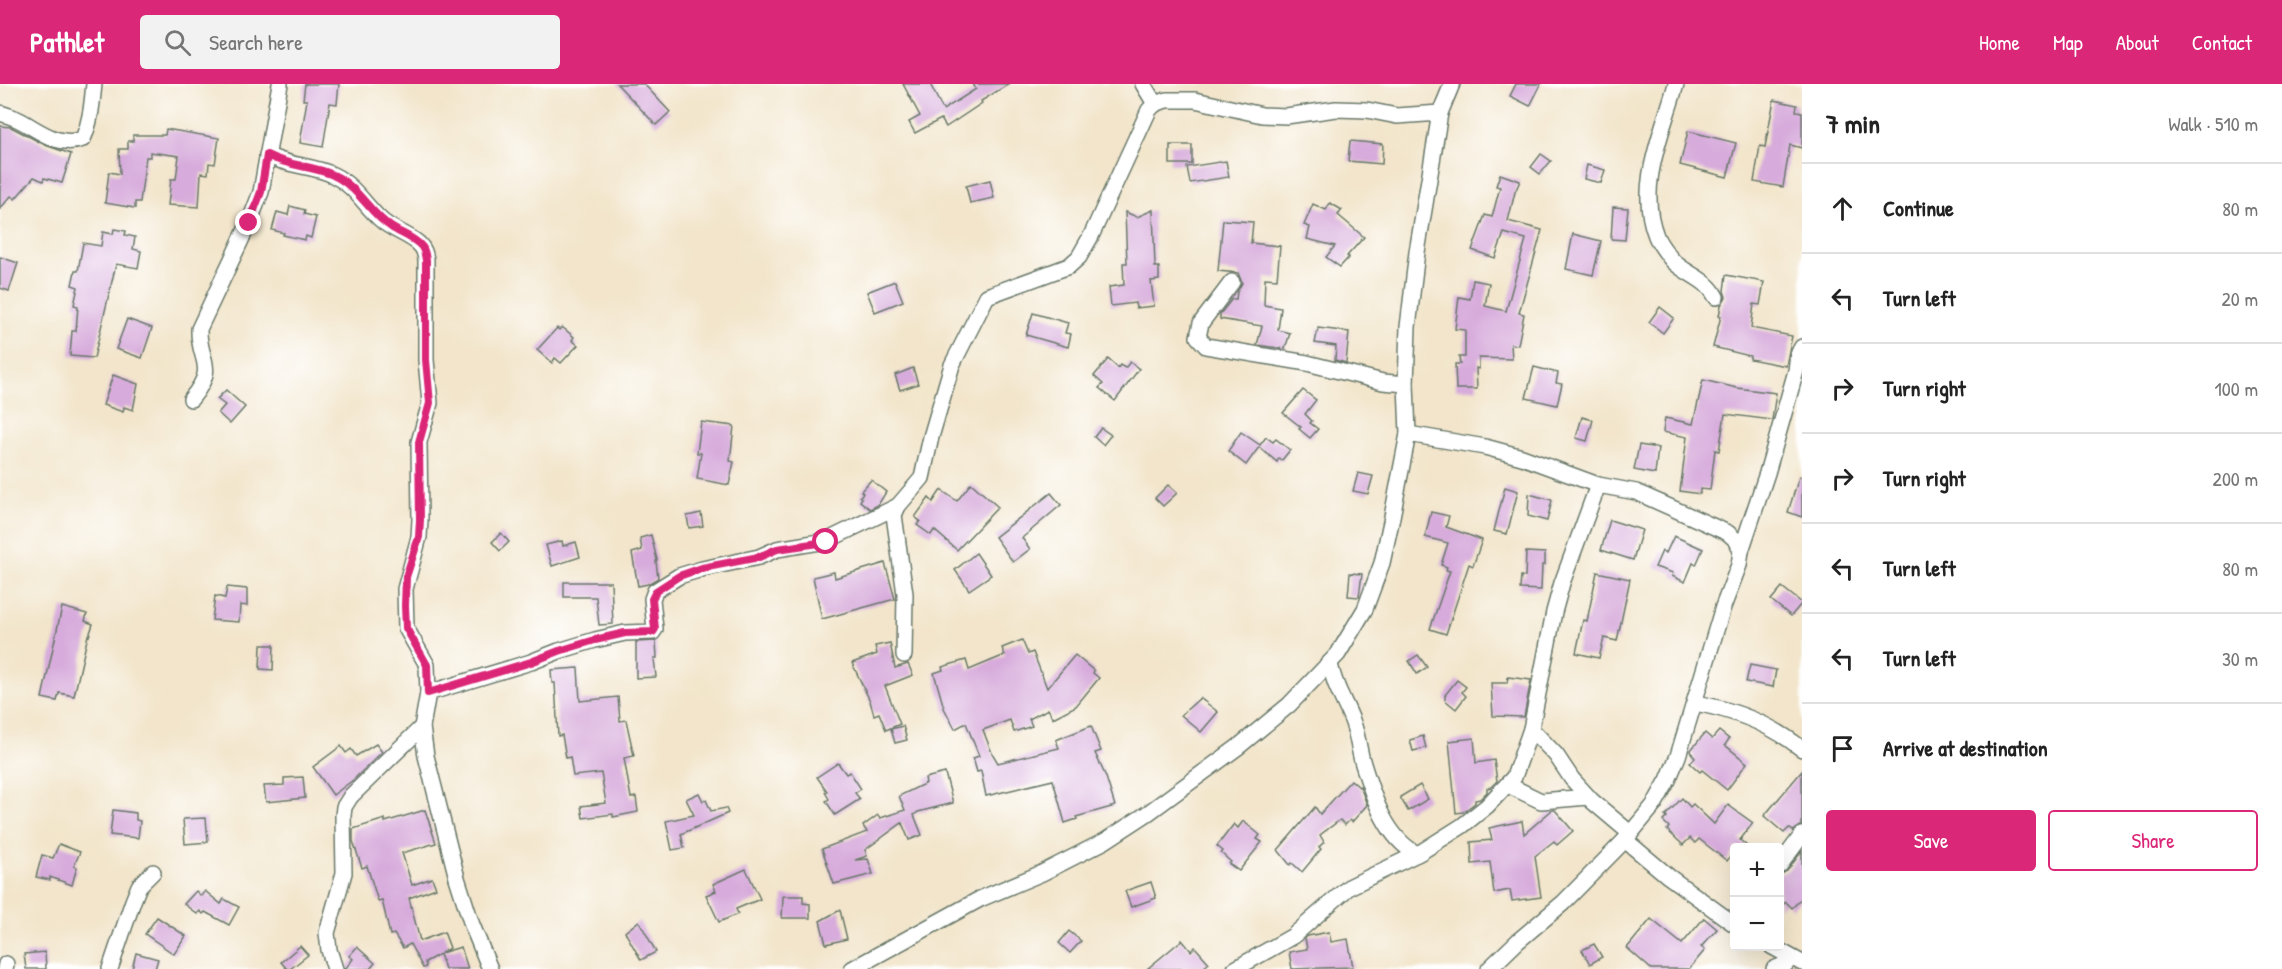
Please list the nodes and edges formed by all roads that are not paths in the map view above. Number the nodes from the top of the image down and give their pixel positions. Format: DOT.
graph roads {
  1 [pos="94,84"];
  2 [pos="280,84"];
  3 [pos="1143,84"];
  4 [pos="1452,84"];
  5 [pos="1676,84"];
  6 [pos="1155,104"];
  7 [pos="0,113"];
  8 [pos="1440,113"];
  9 [pos="267,155"];
  10 [pos="1232,282"];
  11 [pos="1716,297"];
  12 [pos="1802,347"];
  13 [pos="1406,384"];
  14 [pos="192,399"];
  15 [pos="1408,434"];
  16 [pos="1598,485"];
  17 [pos="898,506"];
  18 [pos="1741,551"];
  19 [pos="904,654"];
  20 [pos="1330,663"];
  21 [pos="428,693"];
  22 [pos="1695,703"];
  23 [pos="422,727"];
  24 [pos="1531,729"];
  25 [pos="1802,749"];
  26 [pos="1508,785"];
  27 [pos="1588,797"];
  28 [pos="1802,835"];
  29 [pos="1628,837"];
  30 [pos="1416,854"];
  31 [pos="1784,858"];
  32 [pos="153,872"];
  33 [pos="1730,918"];
  34 [pos="1780,951"];
  35 [pos="1797,961"];
  36 [pos="876,963"];
  37 [pos="110,969"];
  38 [pos="335,969"];
  39 [pos="490,969"];
  40 [pos="852,969"];
  41 [pos="1235,969"];
  42 [pos="1488,969"];
  43 [pos="1774,969"];
  1 -- 7 [label="street"];
  2 -- 9 [label="street"];
  3 -- 6 [label="street"];
  4 -- 8 [label="street"];
  5 -- 11 [label="street"];
  6 -- 8 [label="street"];
  6 -- 17 [label="street"];
  8 -- 13 [label="street"];
  9 -- 14 [label="street"];
  9 -- 21 [label="street"];
  10 -- 13 [label="street"];
  12 -- 18 [label="street"];
  13 -- 15 [label="street"];
  15 -- 16 [label="street"];
  15 -- 20 [label="street"];
  16 -- 18 [label="street"];
  16 -- 24 [label="street"];
  17 -- 19 [label="street"];
  17 -- 21 [label="street"];
  18 -- 22 [label="street"];
  20 -- 30 [label="street"];
  20 -- 36 [label="street"];
  21 -- 23 [label="street"];
  22 -- 25 [label="street"];
  22 -- 29 [label="street"];
  23 -- 38 [label="street"];
  23 -- 39 [label="street"];
  24 -- 26 [label="street"];
  24 -- 27 [label="street"];
  26 -- 27 [label="street"];
  26 -- 30 [label="street"];
  27 -- 29 [label="street"];
  28 -- 31 [label="street"];
  29 -- 33 [label="street"];
  29 -- 42 [label="street"];
  30 -- 41 [label="street"];
  32 -- 37 [label="street"];
  34 -- 35 [label="street"];
  35 -- 43 [label="street"];
  36 -- 40 [label="street"];
}
